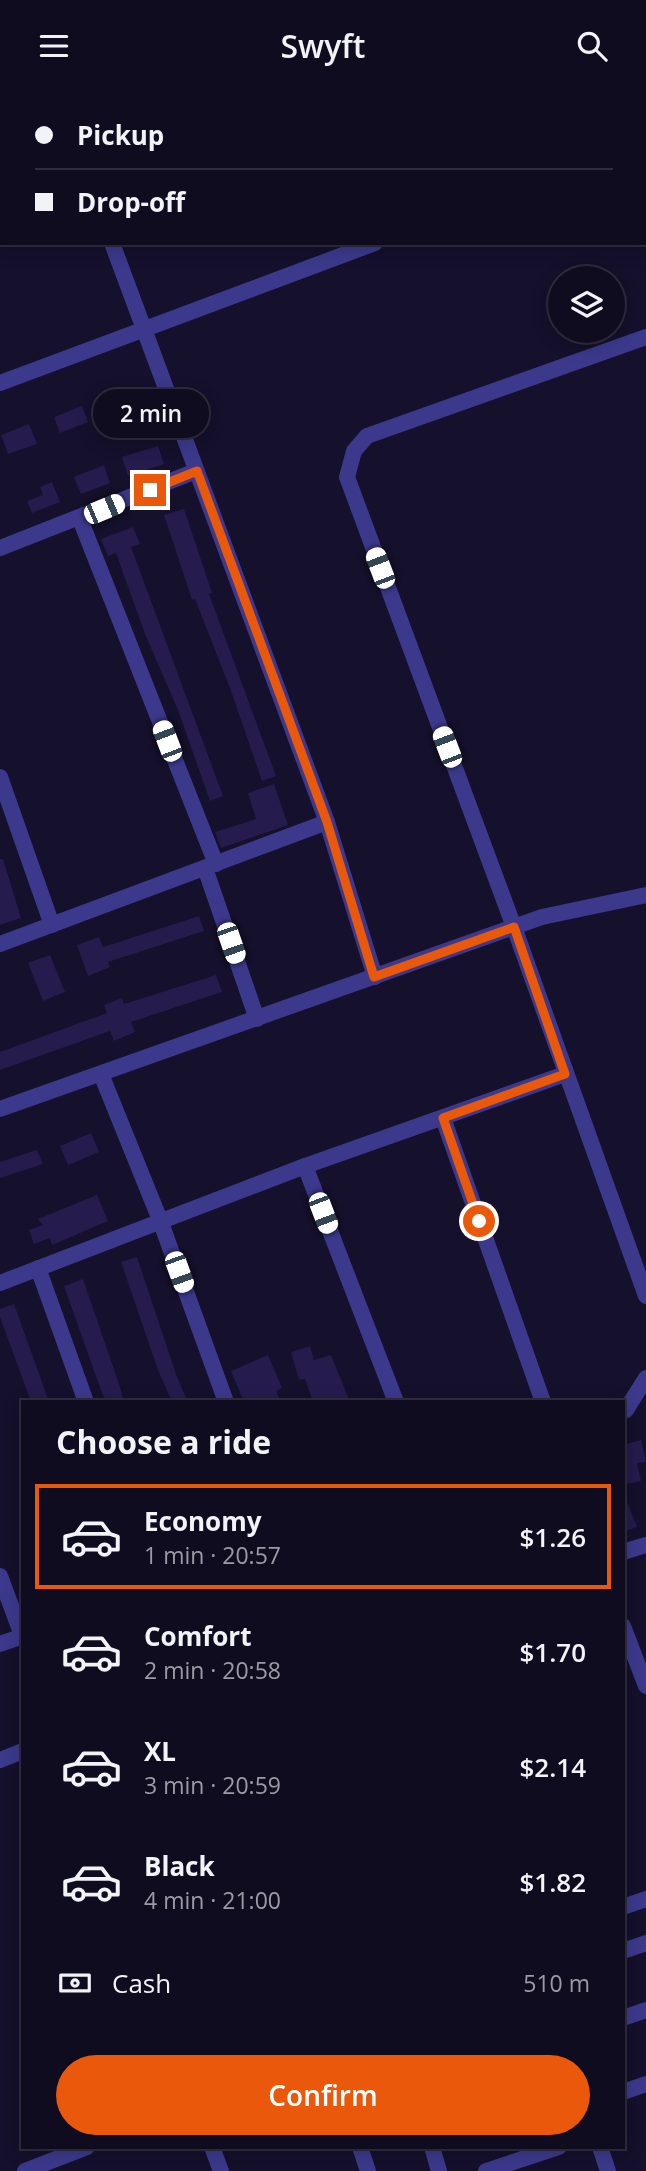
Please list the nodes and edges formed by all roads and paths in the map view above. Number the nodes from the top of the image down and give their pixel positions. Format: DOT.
graph roads {
  1 [pos="113,245"];
  2 [pos="370,245"];
  3 [pos="145,330"];
  4 [pos="646,337"];
  5 [pos="0,383"];
  6 [pos="197,471"];
  7 [pos="80,519"];
  8 [pos="0,548"];
  9 [pos="0,777"];
  10 [pos="327,822"];
  11 [pos="210,866"];
  12 [pos="646,895"];
  13 [pos="52,925"];
  14 [pos="514,927"];
  15 [pos="0,944"];
  16 [pos="374,977"];
  17 [pos="257,1019"];
  18 [pos="101,1074"];
  19 [pos="565,1074"];
  20 [pos="0,1109"];
  21 [pos="443,1118"];
  22 [pos="305,1166"];
  23 [pos="160,1220"];
  24 [pos="38,1268"];
  25 [pos="0,1283"];
  26 [pos="646,1296"];
  27 [pos="646,1378"];
  28 [pos="85,1400"];
  29 [pos="225,1400"];
  30 [pos="395,1400"];
  31 [pos="542,1400"];
  32 [pos="646,1406"];
  33 [pos="625,1411"];
  34 [pos="646,1545"];
  35 [pos="625,1551"];
  36 [pos="0,1576"];
  37 [pos="625,1630"];
  38 [pos="21,1632"];
  39 [pos="21,1638"];
  40 [pos="0,1644"];
  41 [pos="642,1665"];
  42 [pos="646,1686"];
  43 [pos="21,1752"];
  44 [pos="0,1760"];
  45 [pos="646,1899"];
  46 [pos="625,1906"];
  47 [pos="646,1943"];
  48 [pos="625,1950"];
  49 [pos="646,2010"];
  50 [pos="625,2017"];
  51 [pos="646,2084"];
  52 [pos="625,2091"];
  53 [pos="83,2149"];
  54 [pos="213,2149"];
  55 [pos="361,2149"];
  56 [pos="433,2149"];
  57 [pos="553,2149"];
  58 [pos="601,2149"];
  59 [pos="25,2171"];
  60 [pos="221,2171"];
  61 [pos="368,2171"];
  62 [pos="439,2171"];
  63 [pos="486,2171"];
  64 [pos="608,2171"];
  1 -- 3 [label="street"];
  2 -- 3 [label="street"];
  3 -- 5 [label="street"];
  3 -- 6 [label="street"];
  4 -- 14 [label="street"];
  6 -- 7 [label="street"];
  6 -- 10 [label="street"];
  7 -- 8 [label="street"];
  7 -- 11 [label="street"];
  9 -- 13 [label="street"];
  10 -- 11 [label="street"];
  10 -- 16 [label="street"];
  11 -- 13 [label="street"];
  11 -- 17 [label="street"];
  12 -- 14 [label="street"];
  13 -- 15 [label="street"];
  14 -- 16 [label="street"];
  14 -- 19 [label="street"];
  16 -- 17 [label="street"];
  17 -- 18 [label="street"];
  18 -- 20 [label="street"];
  18 -- 23 [label="street"];
  19 -- 21 [label="street"];
  19 -- 26 [label="street"];
  21 -- 22 [label="street"];
  21 -- 31 [label="street"];
  22 -- 23 [label="street"];
  22 -- 30 [label="street"];
  23 -- 24 [label="street"];
  23 -- 29 [label="street"];
  24 -- 25 [label="street"];
  24 -- 28 [label="street"];
  27 -- 33 [label="street"];
  32 -- 33 [label="street"];
  34 -- 35 [label="street"];
  36 -- 38 [label="street"];
  37 -- 41 [label="street"];
  39 -- 40 [label="street"];
  41 -- 42 [label="street"];
  43 -- 44 [label="street"];
  45 -- 46 [label="street"];
  47 -- 48 [label="street"];
  49 -- 50 [label="street"];
  51 -- 52 [label="street"];
  53 -- 59 [label="street"];
  54 -- 60 [label="street"];
  55 -- 61 [label="street"];
  56 -- 62 [label="street"];
  57 -- 63 [label="street"];
  58 -- 64 [label="street"];
}
